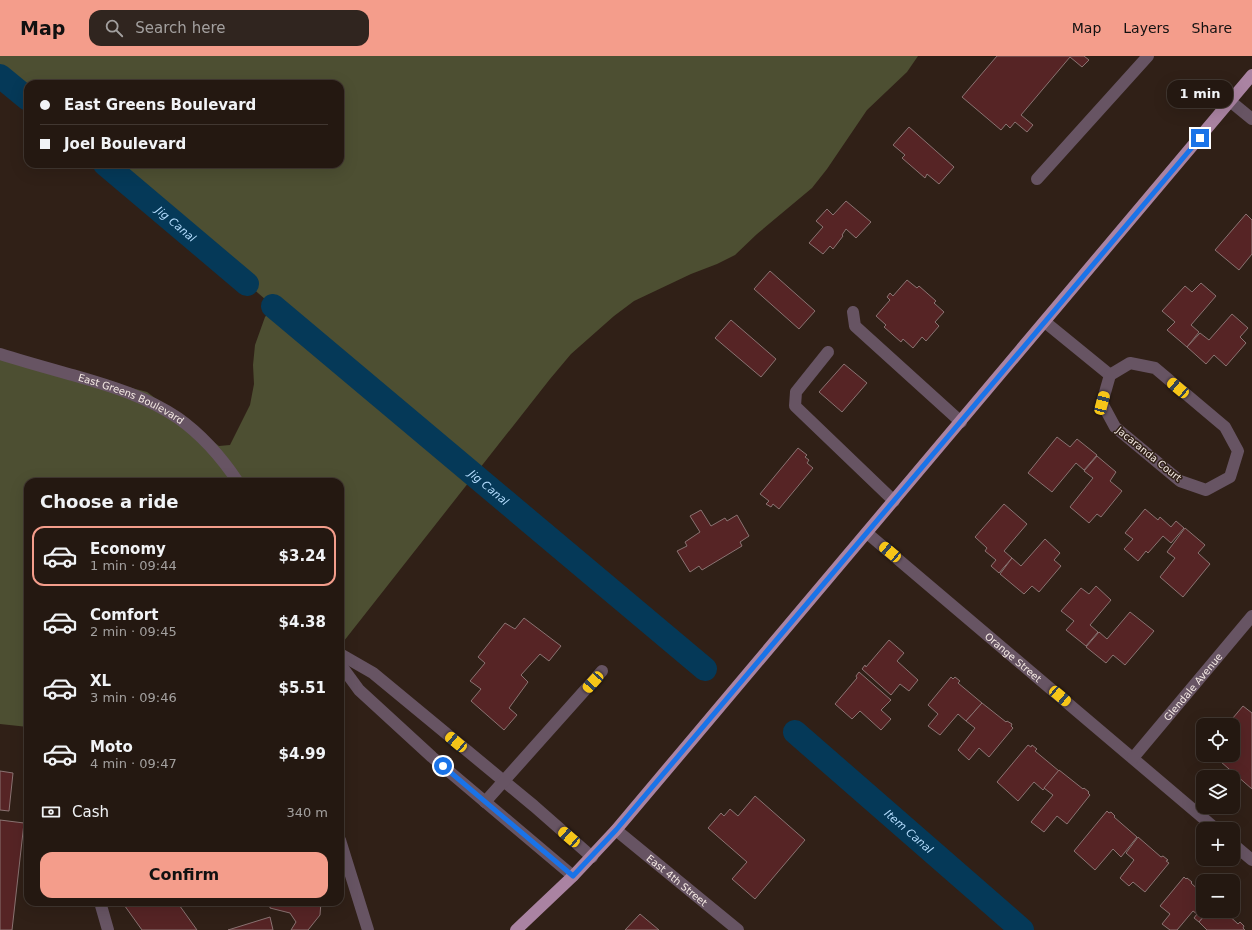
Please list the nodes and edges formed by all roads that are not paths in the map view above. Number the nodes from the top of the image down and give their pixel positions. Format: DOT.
graph roads {
  1 [pos="1148,56"];
  2 [pos="1252,75"];
  3 [pos="1230,101"];
  4 [pos="1252,119"];
  5 [pos="1037,179"];
  6 [pos="853,312"];
  7 [pos="1045,322"];
  8 [pos="828,352"];
  9 [pos="0,354"];
  10 [pos="1110,375"];
  11 [pos="961,422"];
  12 [pos="235,478"];
  13 [pos="894,501"];
  14 [pos="867,533"];
  15 [pos="1252,616"];
  16 [pos="344,656"];
  17 [pos="344,670"];
  18 [pos="602,671"];
  19 [pos="1133,758"];
  20 [pos="504,782"];
  21 [pos="485,802"];
  22 [pos="1208,822"];
  23 [pos="616,830"];
  24 [pos="1240,850"];
  25 [pos="344,853"];
  26 [pos="592,857"];
  27 [pos="1252,860"];
  28 [pos="573,876"];
  29 [pos="101,906"];
  30 [pos="108,930"];
  31 [pos="368,930"];
  32 [pos="516,930"];
  33 [pos="738,930"];
  1 -- 5 [label="street"];
  2 -- 3 [label="main road"];
  3 -- 4 [label="street"];
  3 -- 7 [label="main road"];
  6 -- 11 [label="street"];
  7 -- 10 [label="street"];
  7 -- 11 [label="main road"];
  8 -- 13 [label="street"];
  9 -- 12 [label="street, East Greens Boulevard"];
  10 -- 10 [label="street, Jacaranda Court"];
  11 -- 13 [label="main road"];
  13 -- 14 [label="main road"];
  14 -- 19 [label="street, Orange Street"];
  14 -- 23 [label="main road"];
  15 -- 19 [label="street, Glendale Avenue"];
  16 -- 20 [label="street"];
  17 -- 21 [label="street"];
  18 -- 20 [label="street"];
  19 -- 22 [label="street, Orange Street"];
  20 -- 21 [label="street"];
  20 -- 26 [label="street"];
  21 -- 28 [label="street"];
  23 -- 26 [label="main road"];
  23 -- 33 [label="street, East 4th Street"];
  24 -- 27 [label="street"];
  25 -- 31 [label="street"];
  26 -- 28 [label="main road"];
  28 -- 32 [label="main road"];
  29 -- 30 [label="street"];
}
